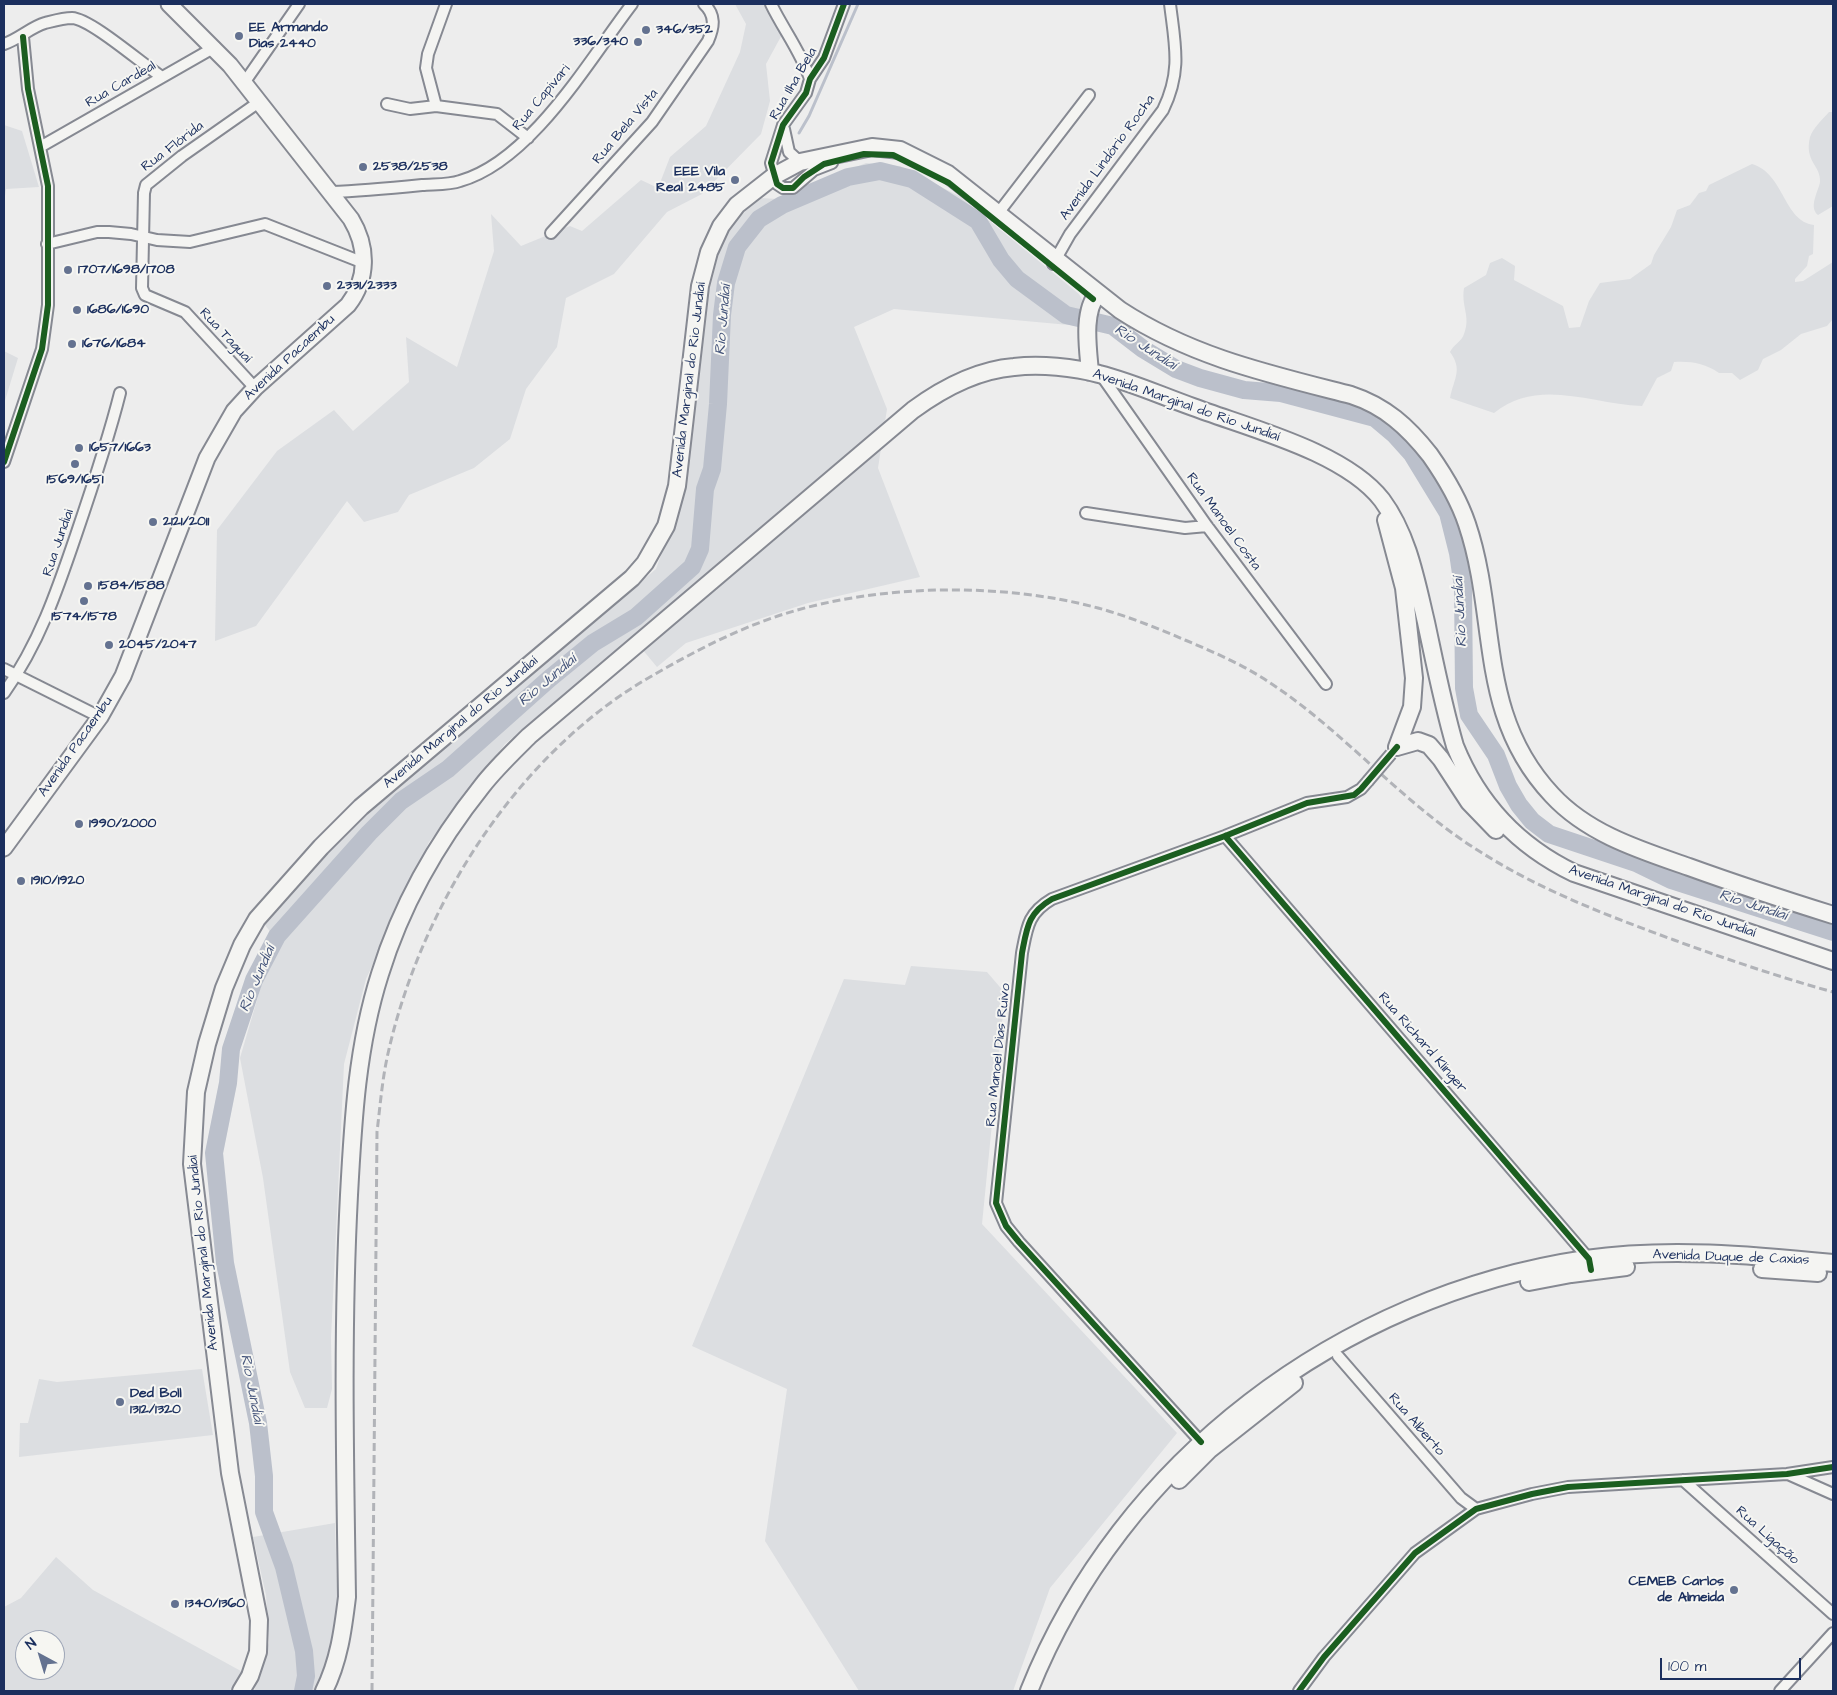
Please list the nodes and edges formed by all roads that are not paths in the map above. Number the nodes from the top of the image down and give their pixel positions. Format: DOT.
graph roads {
  1 [pos="169,4"];
  2 [pos="299,4"];
  3 [pos="446,4"];
  4 [pos="704,4"];
  5 [pos="771,4"];
  6 [pos="844,4"];
  7 [pos="1170,4"];
  8 [pos="627,6"];
  9 [pos="23,37"];
  10 [pos="4,44"];
  11 [pos="215,47"];
  12 [pos="162,77"];
  13 [pos="810,78"];
  14 [pos="244,83"];
  15 [pos="1089,95"];
  16 [pos="259,102"];
  17 [pos="387,104"];
  18 [pos="436,106"];
  19 [pos="783,125"];
  20 [pos="528,138"];
  21 [pos="40,147"];
  22 [pos="795,157"];
  23 [pos="773,168"];
  24 [pos="332,192"];
  25 [pos="996,216"];
  26 [pos="551,233"];
  27 [pos="143,237"];
  28 [pos="47,244"];
  29 [pos="364,263"];
  30 [pos="1054,263"];
  31 [pos="1094,299"];
  32 [pos="1095,373"];
  33 [pos="255,388"];
  34 [pos="120,394"];
  35 [pos="4,462"];
  36 [pos="1381,499"];
  37 [pos="1086,513"];
  38 [pos="1208,526"];
  39 [pos="4,669"];
  40 [pos="16,675"];
  41 [pos="1326,684"];
  42 [pos="4,693"];
  43 [pos="100,717"];
  44 [pos="1394,751"];
  45 [pos="1225,836"];
  46 [pos="4,848"];
  47 [pos="1555,864"];
  48 [pos="1833,915"];
  49 [pos="1833,961"];
  50 [pos="1833,1263"];
  51 [pos="1590,1265"];
  52 [pos="1833,1274"];
  53 [pos="1338,1356"];
  54 [pos="1201,1442"];
  55 [pos="1833,1468"];
  56 [pos="1787,1474"];
  57 [pos="1683,1480"];
  58 [pos="1833,1494"];
  59 [pos="1476,1509"];
  60 [pos="1833,1614"];
  61 [pos="1833,1633"];
  62 [pos="241,1691"];
  63 [pos="324,1691"];
  64 [pos="1029,1691"];
  65 [pos="1040,1691"];
  66 [pos="1299,1691"];
  67 [pos="1780,1691"];
  1 -- 11 [label="main road, Avenida Pacaembu"];
  2 -- 14 [label="street"];
  3 -- 18 [label="street"];
  4 -- 26 [label="street, Rua Bela Vista"];
  5 -- 13 [label="street"];
  6 -- 13 [label="street, Rua Ilha Bela"];
  7 -- 30 [label="street, Avenida Lindório Rocha"];
  8 -- 20 [label="street, Rua Capivari"];
  9 -- 10 [label="street"];
  9 -- 12 [label="street"];
  9 -- 21 [label="street"];
  11 -- 12 [label="street, Rua Cardeal"];
  11 -- 14 [label="main road, Avenida Pacaembu"];
  12 -- 21 [label="street, Rua Cardeal"];
  13 -- 19 [label="street, Rua Ilha Bela"];
  14 -- 16 [label="main road, Avenida Pacaembu"];
  15 -- 25 [label="street"];
  16 -- 24 [label="main road, Avenida Pacaembu"];
  16 -- 27 [label="street, Rua Flórida"];
  17 -- 18 [label="street"];
  18 -- 20 [label="street"];
  19 -- 22 [label="street, Rua Ilha Bela"];
  19 -- 23 [label="street, Rua Ilha Bela"];
  20 -- 24 [label="street, Rua Capivari"];
  21 -- 28 [label="street"];
  22 -- 23 [label="main road, Avenida Marginal do Rio Jundiaí"];
  22 -- 25 [label="main road, Avenida Marginal do Rio Jundiaí"];
  23 -- 25 [label="street"];
  23 -- 62 [label="main road, Avenida Marginal do Rio Jundiaí"];
  24 -- 29 [label="main road, Avenida Pacaembu"];
  25 -- 30 [label="main road, Avenida Marginal do Rio Jundiaí"];
  27 -- 28 [label="street"];
  27 -- 29 [label="street"];
  27 -- 33 [label="street, Rua Taguaí"];
  28 -- 35 [label="street"];
  29 -- 33 [label="main road, Avenida Pacaembu"];
  30 -- 31 [label="main road, Avenida Marginal do Rio Jundiaí"];
  31 -- 32 [label="main road"];
  31 -- 48 [label="main road, Avenida Marginal do Rio Jundiaí"];
  32 -- 36 [label="main road, Avenida Marginal do Rio Jundiaí"];
  32 -- 38 [label="street, Rua Manoel Costa"];
  32 -- 63 [label="main road, Avenida Marginal do Rio Jundiaí"];
  33 -- 43 [label="main road, Avenida Pacaembu"];
  34 -- 40 [label="street, Rua Jundiai"];
  36 -- 44 [label="main road"];
  36 -- 47 [label="main road, Avenida Marginal do Rio Jundiaí"];
  37 -- 38 [label="street"];
  38 -- 41 [label="street, Rua Manoel Costa"];
  39 -- 40 [label="street"];
  40 -- 42 [label="street, Rua Jundiai"];
  40 -- 43 [label="street"];
  43 -- 46 [label="main road, Avenida Pacaembu"];
  44 -- 45 [label="street, Rua Manoel Dias Ruivo, bridge"];
  44 -- 47 [label="main road"];
  45 -- 51 [label="street, Rua Richard Klinger"];
  45 -- 54 [label="street, Rua Manoel Dias Ruivo"];
  47 -- 49 [label="main road, Avenida Marginal do Rio Jundiaí"];
  50 -- 51 [label="main road, Avenida Duque de Caxias"];
  51 -- 52 [label="main road, Avenida Duque de Caxias"];
  51 -- 53 [label="main road, Avenida Duque de Caxias"];
  51 -- 54 [label="main road, Avenida Duque de Caxias"];
  53 -- 59 [label="street, Rua Alberto"];
  53 -- 65 [label="main road, Avenida Duque de Caxias"];
  54 -- 64 [label="main road, Avenida Duque de Caxias"];
  55 -- 56 [label="street"];
  56 -- 57 [label="street"];
  56 -- 58 [label="street"];
  57 -- 59 [label="street"];
  57 -- 60 [label="street, Rua Ligação"];
  59 -- 66 [label="street"];
  61 -- 67 [label="street"];
}
